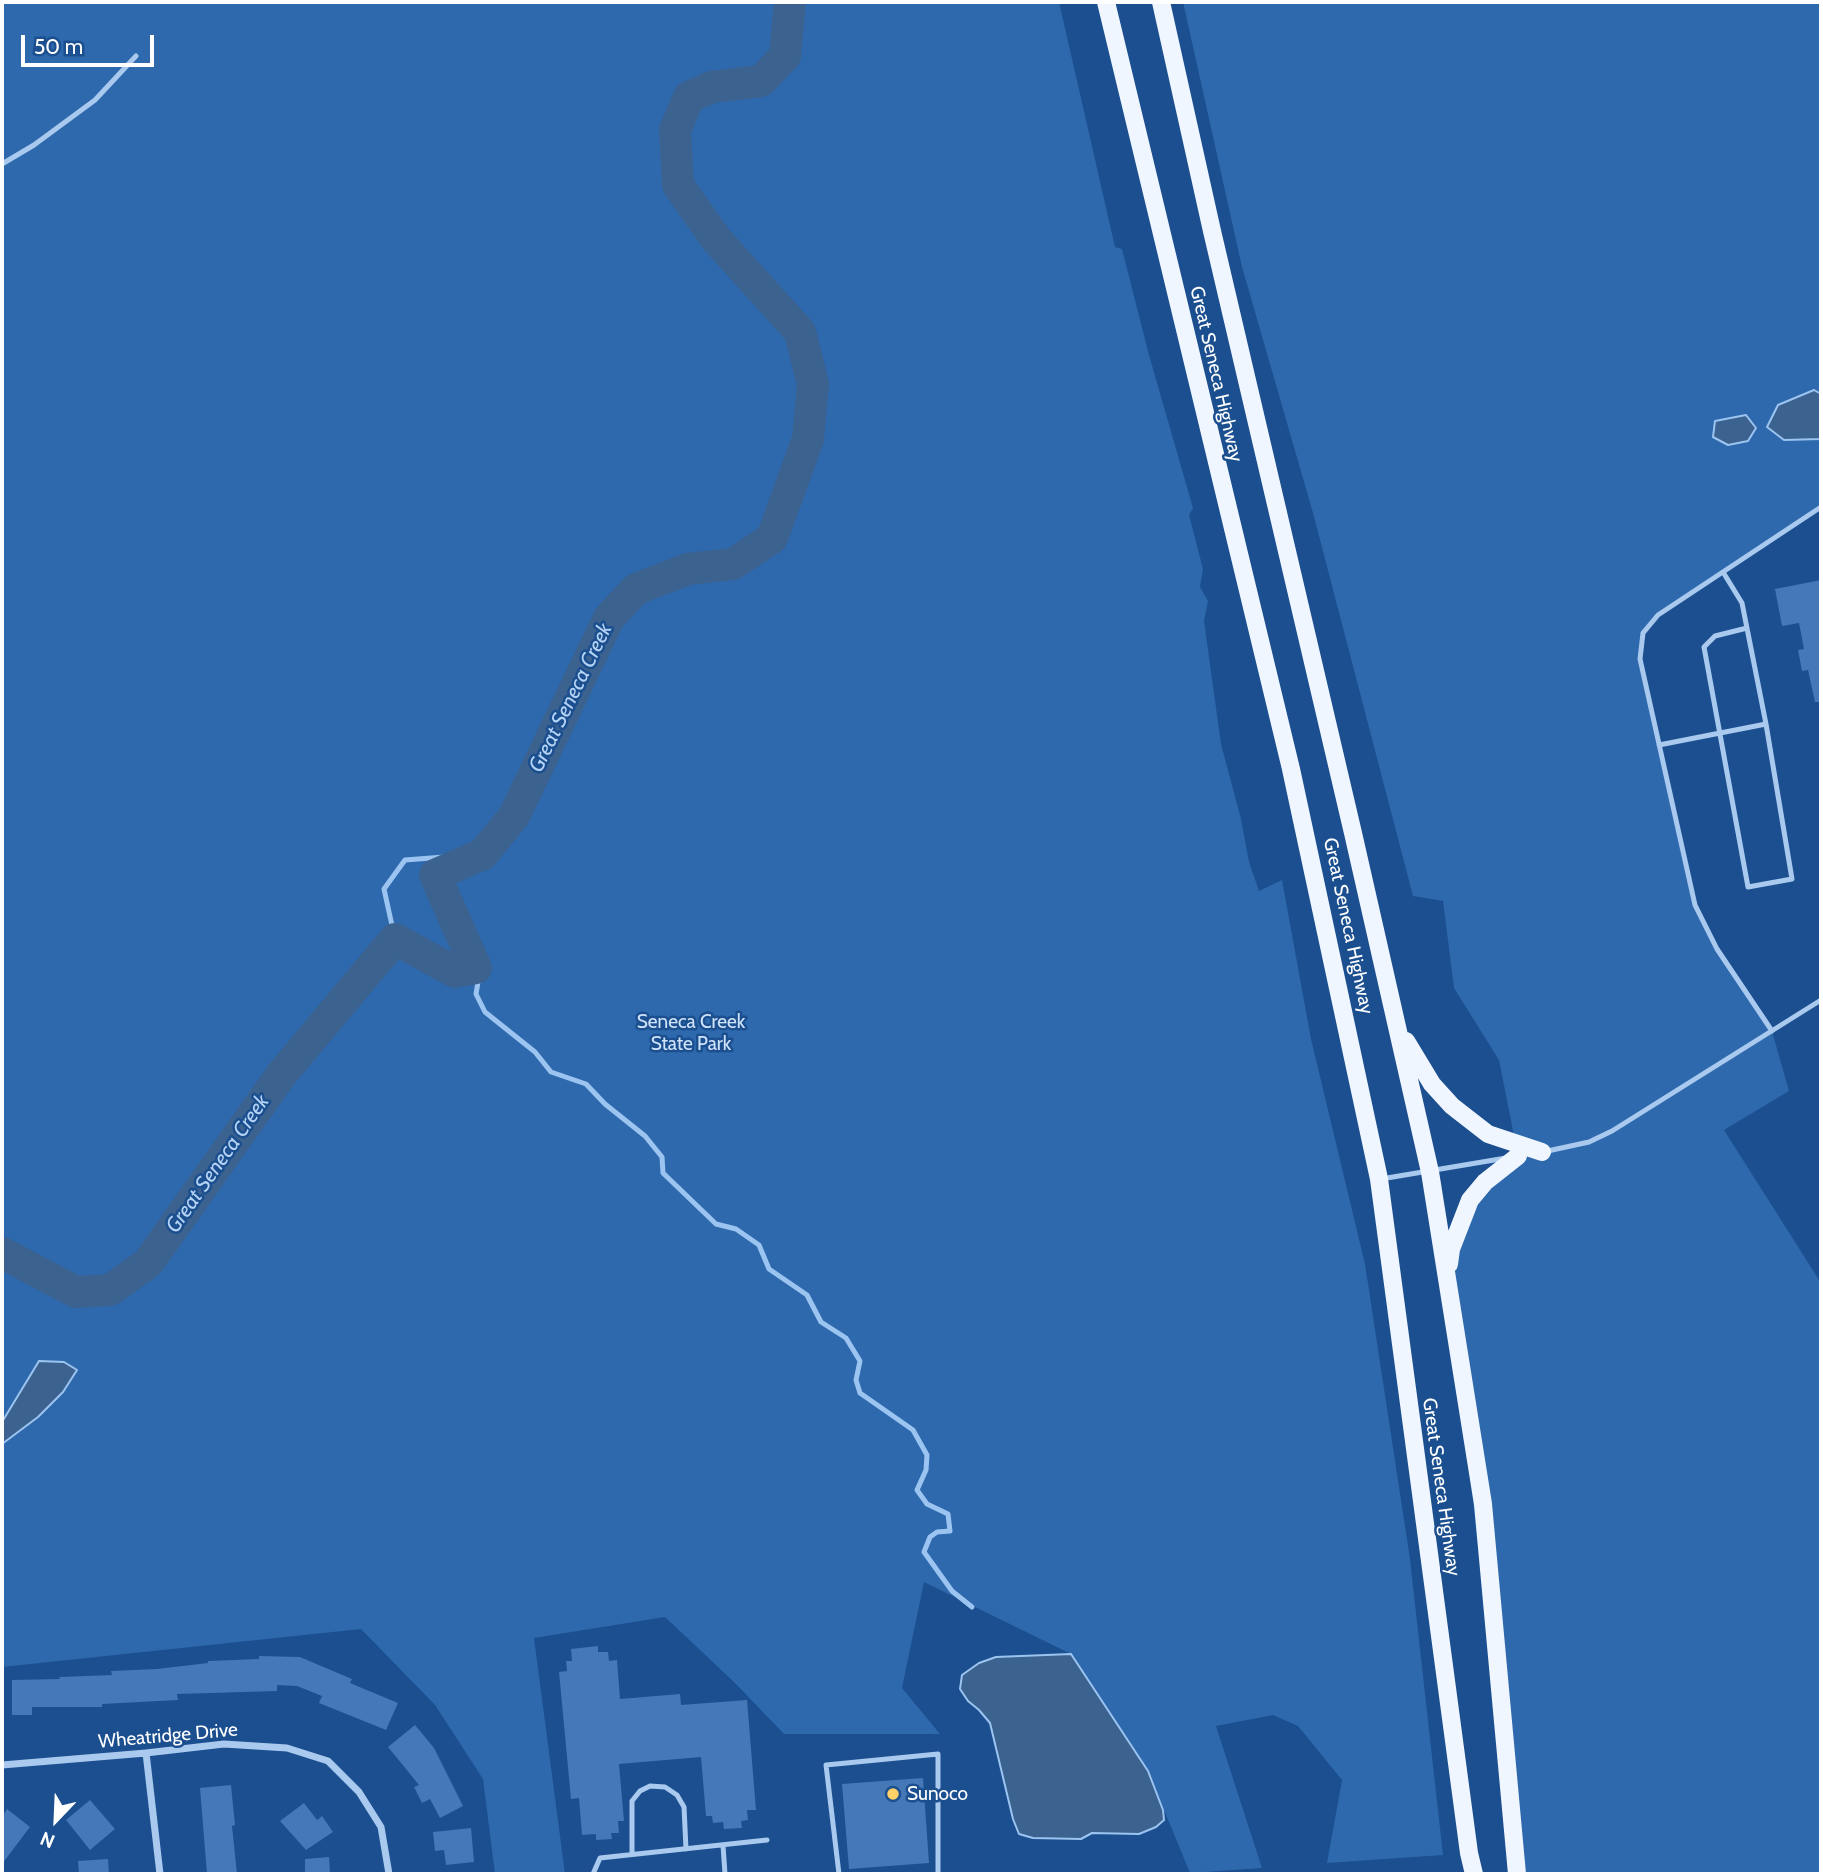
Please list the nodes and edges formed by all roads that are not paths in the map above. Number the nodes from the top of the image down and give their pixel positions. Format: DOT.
graph roads {
  1 [pos="1106,2"];
  2 [pos="1161,2"];
  3 [pos="136,56"];
  4 [pos="2,164"];
  5 [pos="1821,507"];
  6 [pos="1723,572"];
  7 [pos="1747,628"];
  8 [pos="1766,724"];
  9 [pos="1720,733"];
  10 [pos="1658,745"];
  11 [pos="1821,1000"];
  12 [pos="1397,1027"];
  13 [pos="1772,1031"];
  14 [pos="1542,1152"];
  15 [pos="1518,1156"];
  16 [pos="1430,1172"];
  17 [pos="1379,1179"];
  18 [pos="1447,1274"];
  19 [pos="146,1754"];
  20 [pos="2,1765"];
  21 [pos="767,1840"];
  22 [pos="723,1845"];
  23 [pos="686,1849"];
  24 [pos="632,1854"];
  25 [pos="160,1874"];
  26 [pos="388,1874"];
  27 [pos="593,1874"];
  28 [pos="725,1874"];
  29 [pos="839,1874"];
  30 [pos="938,1874"];
  31 [pos="1474,1874"];
  32 [pos="1517,1874"];
  1 -- 17 [label="main road, Great Seneca Highway"];
  2 -- 12 [label="main road, Great Seneca Highway"];
  3 -- 4 [label="lane"];
  5 -- 6 [label="lane"];
  6 -- 7 [label="lane"];
  6 -- 10 [label="lane"];
  7 -- 8 [label="lane"];
  7 -- 9 [label="lane"];
  8 -- 9 [label="lane"];
  8 -- 9 [label="lane"];
  9 -- 10 [label="lane"];
  10 -- 13 [label="lane"];
  11 -- 13 [label="lane"];
  12 -- 14 [label="main road"];
  12 -- 16 [label="main road, Great Seneca Highway"];
  13 -- 14 [label="lane"];
  14 -- 15 [label="lane"];
  15 -- 16 [label="lane"];
  15 -- 18 [label="main road"];
  16 -- 17 [label="lane"];
  16 -- 18 [label="main road, Great Seneca Highway"];
  17 -- 31 [label="main road, Great Seneca Highway"];
  18 -- 32 [label="main road, Great Seneca Highway"];
  19 -- 20 [label="street, Wheatridge Drive"];
  19 -- 25 [label="street"];
  19 -- 26 [label="street, Wheatridge Drive"];
  21 -- 22 [label="lane"];
  22 -- 23 [label="lane"];
  22 -- 28 [label="lane"];
  23 -- 24 [label="lane"];
  23 -- 24 [label="lane"];
  24 -- 27 [label="lane"];
  29 -- 30 [label="lane"];
}
